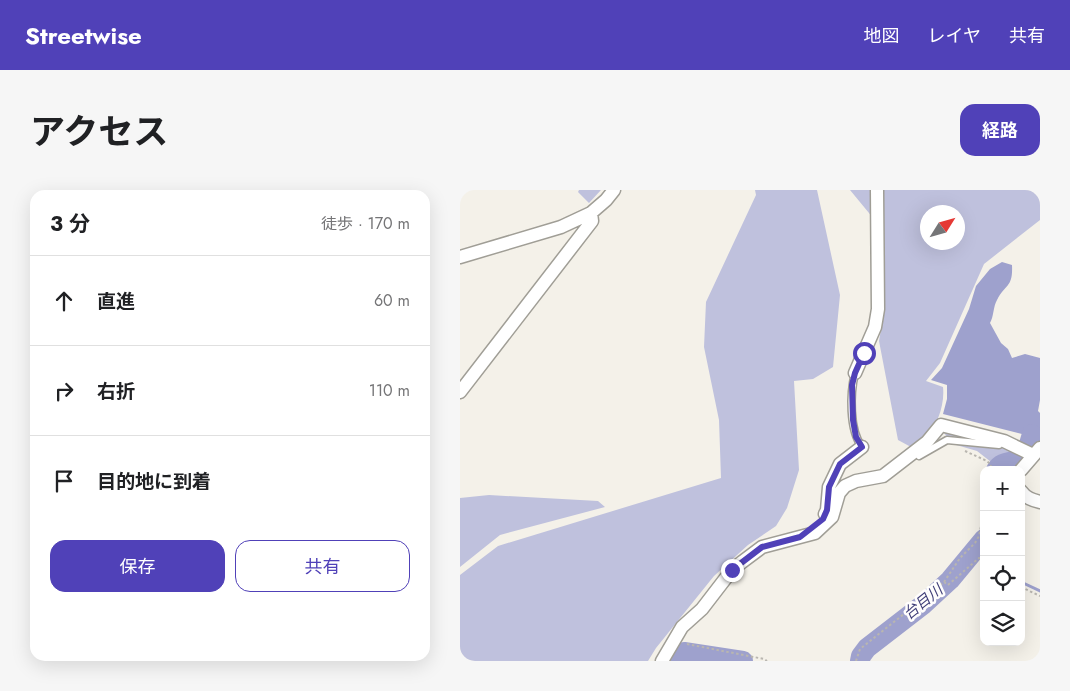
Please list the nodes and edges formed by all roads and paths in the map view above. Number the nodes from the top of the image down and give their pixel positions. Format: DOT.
graph roads {
  1 [pos="614,190"];
  2 [pos="877,190"];
  3 [pos="591,213"];
  4 [pos="460,257"];
  5 [pos="855,373"];
  6 [pos="460,392"];
  7 [pos="862,447"];
  8 [pos="960,449"];
  9 [pos="1037,451"];
  10 [pos="991,466"];
  11 [pos="1024,466"];
  12 [pos="1025,497"];
  13 [pos="1040,502"];
  14 [pos="981,511"];
  15 [pos="800,537"];
  16 [pos="980,558"];
  17 [pos="945,583"];
  18 [pos="1025,589"];
  19 [pos="1040,596"];
  20 [pos="673,643"];
  21 [pos="662,661"];
  22 [pos="767,661"];
  23 [pos="856,661"];
  1 -- 3 [label="street"];
  2 -- 5 [label="street"];
  3 -- 4 [label="street"];
  3 -- 6 [label="street"];
  5 -- 7 [label="lane"];
  7 -- 15 [label="street"];
  8 -- 10 [label="path"];
  9 -- 11 [label="street"];
  9 -- 15 [label="street"];
  12 -- 13 [label="street"];
  14 -- 17 [label="path"];
  15 -- 20 [label="street"];
  16 -- 17 [label="path"];
  17 -- 23 [label="path"];
  18 -- 19 [label="path"];
  20 -- 21 [label="street"];
  20 -- 22 [label="path"];
}
